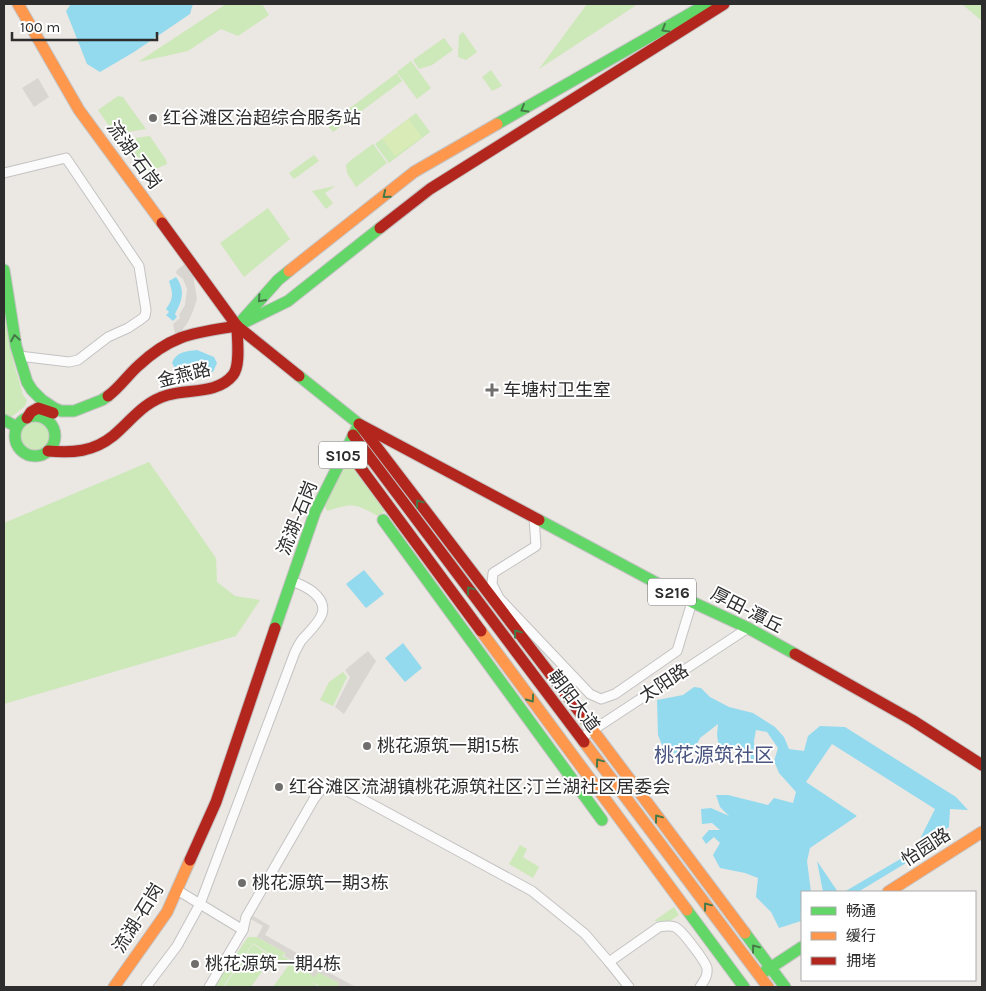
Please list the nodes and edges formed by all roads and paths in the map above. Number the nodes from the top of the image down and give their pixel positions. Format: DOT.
graph roads {
  1 [pos="18,4"];
  2 [pos="724,4"];
  3 [pos="704,5"];
  4 [pos="4,173"];
  5 [pos="4,270"];
  6 [pos="5,291"];
  7 [pos="237,326"];
  8 [pos="20,356"];
  9 [pos="27,382"];
  10 [pos="29,415"];
  11 [pos="4,420"];
  12 [pos="359,424"];
  13 [pos="17,427"];
  14 [pos="353,435"];
  15 [pos="4,437"];
  16 [pos="18,446"];
  17 [pos="50,448"];
  18 [pos="346,448"];
  19 [pos="534,518"];
  20 [pos="383,520"];
  21 [pos="292,580"];
  22 [pos="692,602"];
  23 [pos="748,628"];
  24 [pos="536,637"];
  25 [pos="530,650"];
  26 [pos="524,663"];
  27 [pos="592,730"];
  28 [pos="581,738"];
  29 [pos="982,765"];
  30 [pos="602,820"];
  31 [pos="982,832"];
  32 [pos="177,890"];
  33 [pos="890,891"];
  34 [pos="200,904"];
  35 [pos="242,930"];
  36 [pos="801,949"];
  37 [pos="609,962"];
  38 [pos="770,968"];
  39 [pos="759,975"];
  40 [pos="114,987"];
  41 [pos="146,987"];
  42 [pos="209,987"];
  43 [pos="629,987"];
  44 [pos="700,987"];
  45 [pos="743,987"];
  46 [pos="768,987"];
  47 [pos="785,987"];
  1 -- 7 [label="main road, 流湖-石岗 / S105"];
  2 -- 7 [label="main road"];
  3 -- 7 [label="main road, one-way"];
  4 -- 8 [label="street"];
  5 -- 6 [label="main road, 金燕路"];
  8 -- 6 [label="main road, 金燕路, one-way"];
  7 -- 9 [label="main road, 金燕路"];
  7 -- 10 [label="main road, 金燕路"];
  7 -- 12 [label="main road, 流湖-石岗 / S105"];
  7 -- 17 [label="main road, 金燕路"];
  8 -- 9 [label="main road, 金燕路"];
  9 -- 10 [label="main road, 金燕路"];
  10 -- 13 [label="main road"];
  10 -- 17 [label="main road"];
  11 -- 13 [label="main road"];
  12 -- 14 [label="main road, 流湖-石岗 / S105"];
  12 -- 19 [label="main road, 厚田-潭丘 / S216"];
  25 -- 12 [label="main road, one-way"];
  13 -- 16 [label="main road"];
  14 -- 18 [label="main road, 流湖-石岗 / S105"];
  26 -- 14 [label="main road, 朝阳大道, one-way"];
  15 -- 16 [label="main road, 金燕路"];
  16 -- 17 [label="main road, 金燕路"];
  18 -- 21 [label="main road, 流湖-石岗 / S105"];
  18 -- 45 [label="main road, 朝阳大道, one-way"];
  19 -- 22 [label="main road, 厚田-潭丘 / S216"];
  19 -- 24 [label="street"];
  20 -- 30 [label="main road"];
  21 -- 32 [label="main road, 流湖-石岗 / S105"];
  21 -- 34 [label="street"];
  22 -- 23 [label="main road, 厚田-潭丘 / S216"];
  22 -- 24 [label="street"];
  23 -- 27 [label="street, 太阳路"];
  23 -- 29 [label="main road, 厚田-潭丘 / S216"];
  24 -- 25 [label="street"];
  25 -- 26 [label="street"];
  25 -- 27 [label="main road"];
  26 -- 28 [label="main road, 朝阳大道"];
  27 -- 28 [label="street, 太阳路"];
  38 -- 27 [label="main road, one-way"];
  39 -- 28 [label="main road, 朝阳大道, one-way"];
  31 -- 33 [label="main road, 怡园路"];
  32 -- 34 [label="street"];
  32 -- 40 [label="main road, 流湖-石岗 / S105"];
  34 -- 35 [label="street"];
  34 -- 41 [label="street"];
  35 -- 37 [label="street"];
  35 -- 42 [label="street"];
  36 -- 38 [label="main road"];
  37 -- 43 [label="street"];
  37 -- 44 [label="street"];
  38 -- 39 [label="main road"];
  38 -- 47 [label="main road"];
  39 -- 45 [label="main road"];
  39 -- 46 [label="main road, 朝阳大道"];
}
